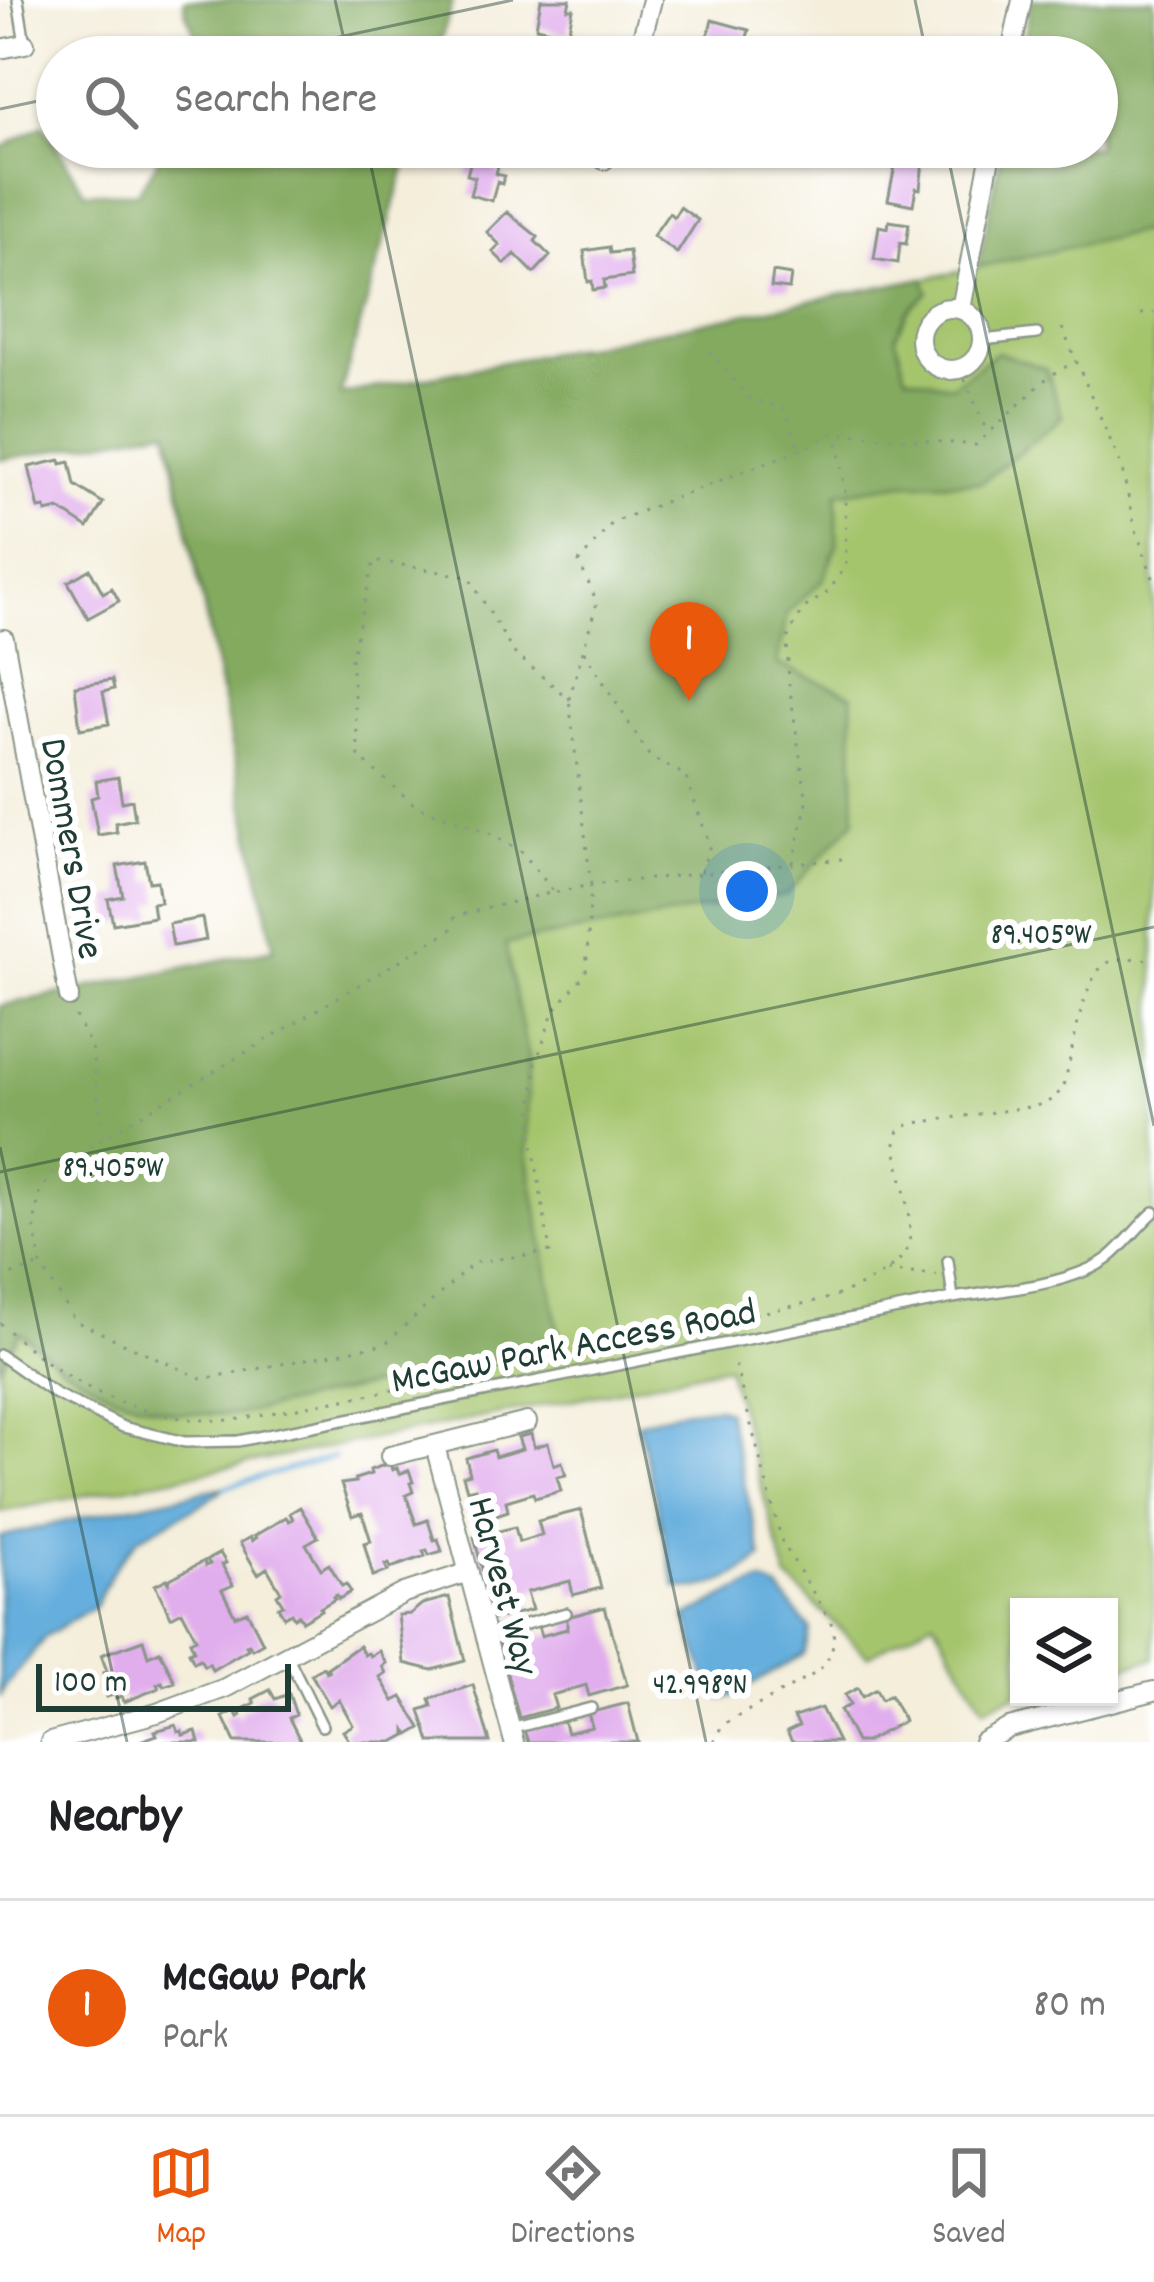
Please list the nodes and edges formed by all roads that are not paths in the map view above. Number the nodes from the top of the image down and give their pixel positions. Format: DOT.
graph roads {
  1 [pos="17,0"];
  2 [pos="652,0"];
  3 [pos="1022,0"];
  4 [pos="643,36"];
  5 [pos="1014,36"];
  6 [pos="25,44"];
  7 [pos="0,49"];
  8 [pos="988,168"];
  9 [pos="962,310"];
  10 [pos="1037,334"];
  11 [pos="982,340"];
  12 [pos="2,640"];
  13 [pos="69,997"];
  14 [pos="1154,1212"];
  15 [pos="948,1261"];
  16 [pos="953,1298"];
  17 [pos="0,1355"];
  18 [pos="527,1422"];
  19 [pos="435,1446"];
  20 [pos="390,1456"];
  21 [pos="469,1572"];
  22 [pos="566,1613"];
  23 [pos="485,1635"];
  24 [pos="288,1657"];
  25 [pos="1154,1691"];
  26 [pos="591,1708"];
  27 [pos="322,1726"];
  28 [pos="512,1736"];
  29 [pos="50,1742"];
  30 [pos="983,1742"];
  1 -- 6 [label="lane"];
  2 -- 4 [label="street"];
  3 -- 5 [label="street"];
  6 -- 7 [label="street"];
  8 -- 9 [label="street"];
  9 -- 11 [label="street"];
  9 -- 11 [label="street"];
  10 -- 11 [label="lane"];
  12 -- 13 [label="street, Dommers Drive"];
  14 -- 16 [label="lane, McGaw Park Access Road"];
  15 -- 16 [label="lane"];
  16 -- 17 [label="lane, McGaw Park Access Road"];
  18 -- 19 [label="street"];
  19 -- 20 [label="street"];
  19 -- 21 [label="street, Harvest Way"];
  21 -- 23 [label="street, Harvest Way"];
  21 -- 24 [label="street"];
  22 -- 23 [label="lane"];
  23 -- 28 [label="street, Harvest Way"];
  24 -- 27 [label="lane"];
  24 -- 29 [label="street"];
  25 -- 30 [label="street"];
  26 -- 28 [label="lane"];
}
